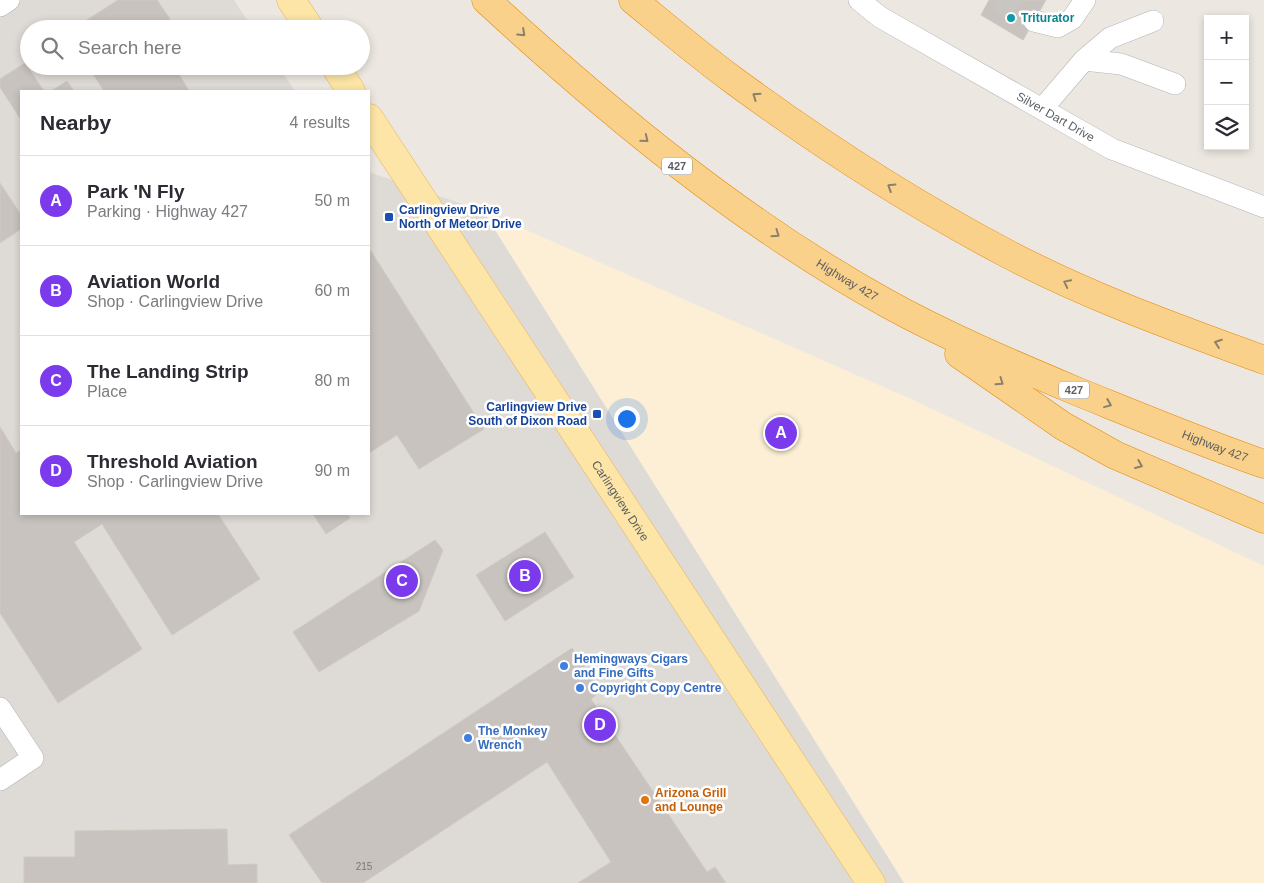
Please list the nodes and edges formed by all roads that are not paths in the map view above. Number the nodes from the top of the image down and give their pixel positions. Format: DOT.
graph roads {
  1 [pos="9,0"];
  2 [pos="292,0"];
  3 [pos="486,0"];
  4 [pos="633,0"];
  5 [pos="859,0"];
  6 [pos="1085,0"];
  7 [pos="0,6"];
  8 [pos="304,20"];
  9 [pos="1034,21"];
  10 [pos="1152,21"];
  11 [pos="1084,60"];
  12 [pos="341,75"];
  13 [pos="1174,84"];
  14 [pos="350,90"];
  15 [pos="1042,109"];
  16 [pos="370,120"];
  17 [pos="1264,207"];
  18 [pos="888,304"];
  19 [pos="1264,360"];
  20 [pos="1264,464"];
  21 [pos="1264,519"];
  22 [pos="0,708"];
  23 [pos="0,780"];
  24 [pos="871,883"];
  1 -- 7 [label="street"];
  2 -- 8 [label="main road"];
  3 -- 18 [label="highway, Highway 427 / 427, one-way"];
  19 -- 4 [label="highway, one-way"];
  5 -- 15 [label="street, Silver Dart Drive"];
  6 -- 9 [label="street"];
  10 -- 11 [label="street"];
  11 -- 13 [label="street"];
  11 -- 15 [label="street"];
  12 -- 14 [label="main road"];
  15 -- 17 [label="street, Silver Dart Drive"];
  16 -- 24 [label="main road, Carlingview Drive"];
  18 -- 20 [label="highway, Highway 427 / 427, one-way"];
  18 -- 21 [label="highway, one-way"];
  22 -- 23 [label="street"];
}
